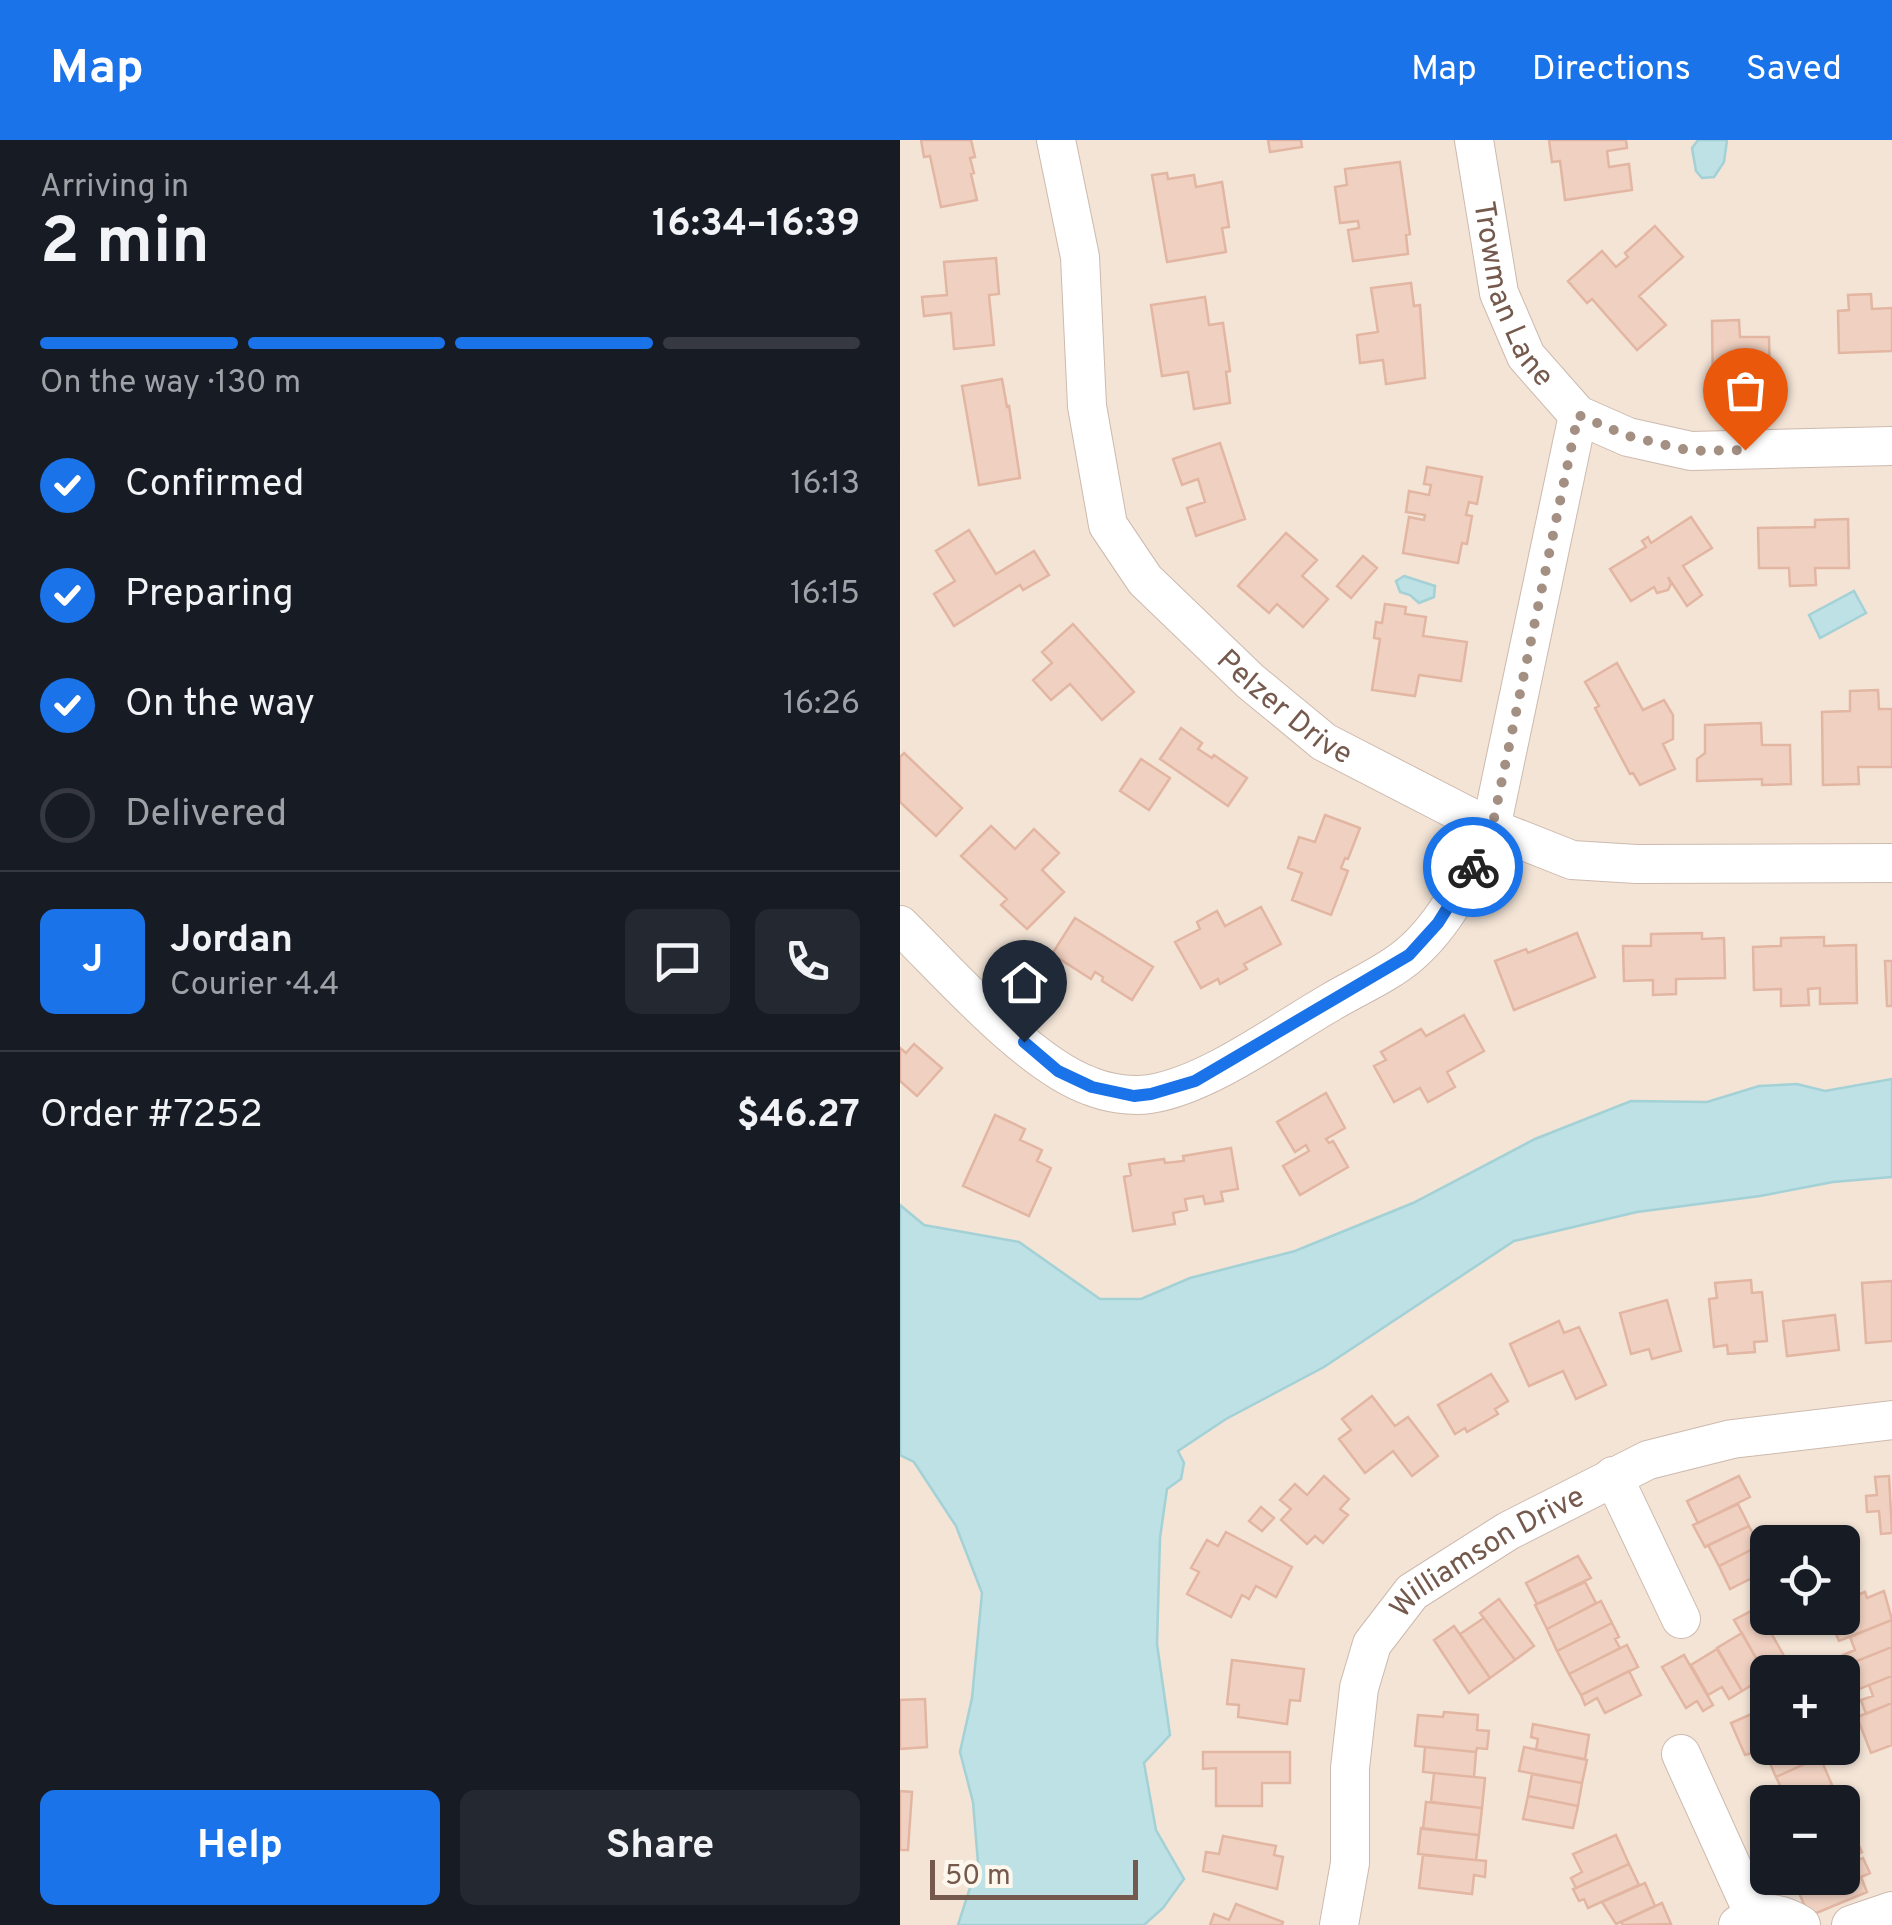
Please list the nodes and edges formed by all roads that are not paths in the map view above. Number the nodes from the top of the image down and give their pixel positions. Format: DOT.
graph roads {
  1 [pos="1056,140"];
  2 [pos="1474,140"];
  3 [pos="1578,415"];
  4 [pos="1892,446"];
  5 [pos="1492,828"];
  6 [pos="1892,863"];
  7 [pos="900,925"];
  8 [pos="1892,1420"];
  9 [pos="1614,1476"];
  10 [pos="1681,1619"];
  11 [pos="1681,1754"];
  12 [pos="1892,1910"];
  13 [pos="1746,1920"];
  14 [pos="1340,1925"];
  15 [pos="1801,1925"];
  16 [pos="1851,1925"];
  1 -- 5 [label="street, Pelzer Drive"];
  2 -- 3 [label="street, Trowman Lane"];
  3 -- 4 [label="street, Trowman Lane"];
  3 -- 5 [label="street"];
  5 -- 6 [label="street, Pelzer Drive"];
  5 -- 7 [label="street"];
  8 -- 9 [label="street, Williamson Drive"];
  9 -- 10 [label="street"];
  9 -- 14 [label="street, Williamson Drive"];
  11 -- 13 [label="street"];
  12 -- 16 [label="street"];
  13 -- 15 [label="street"];
}
